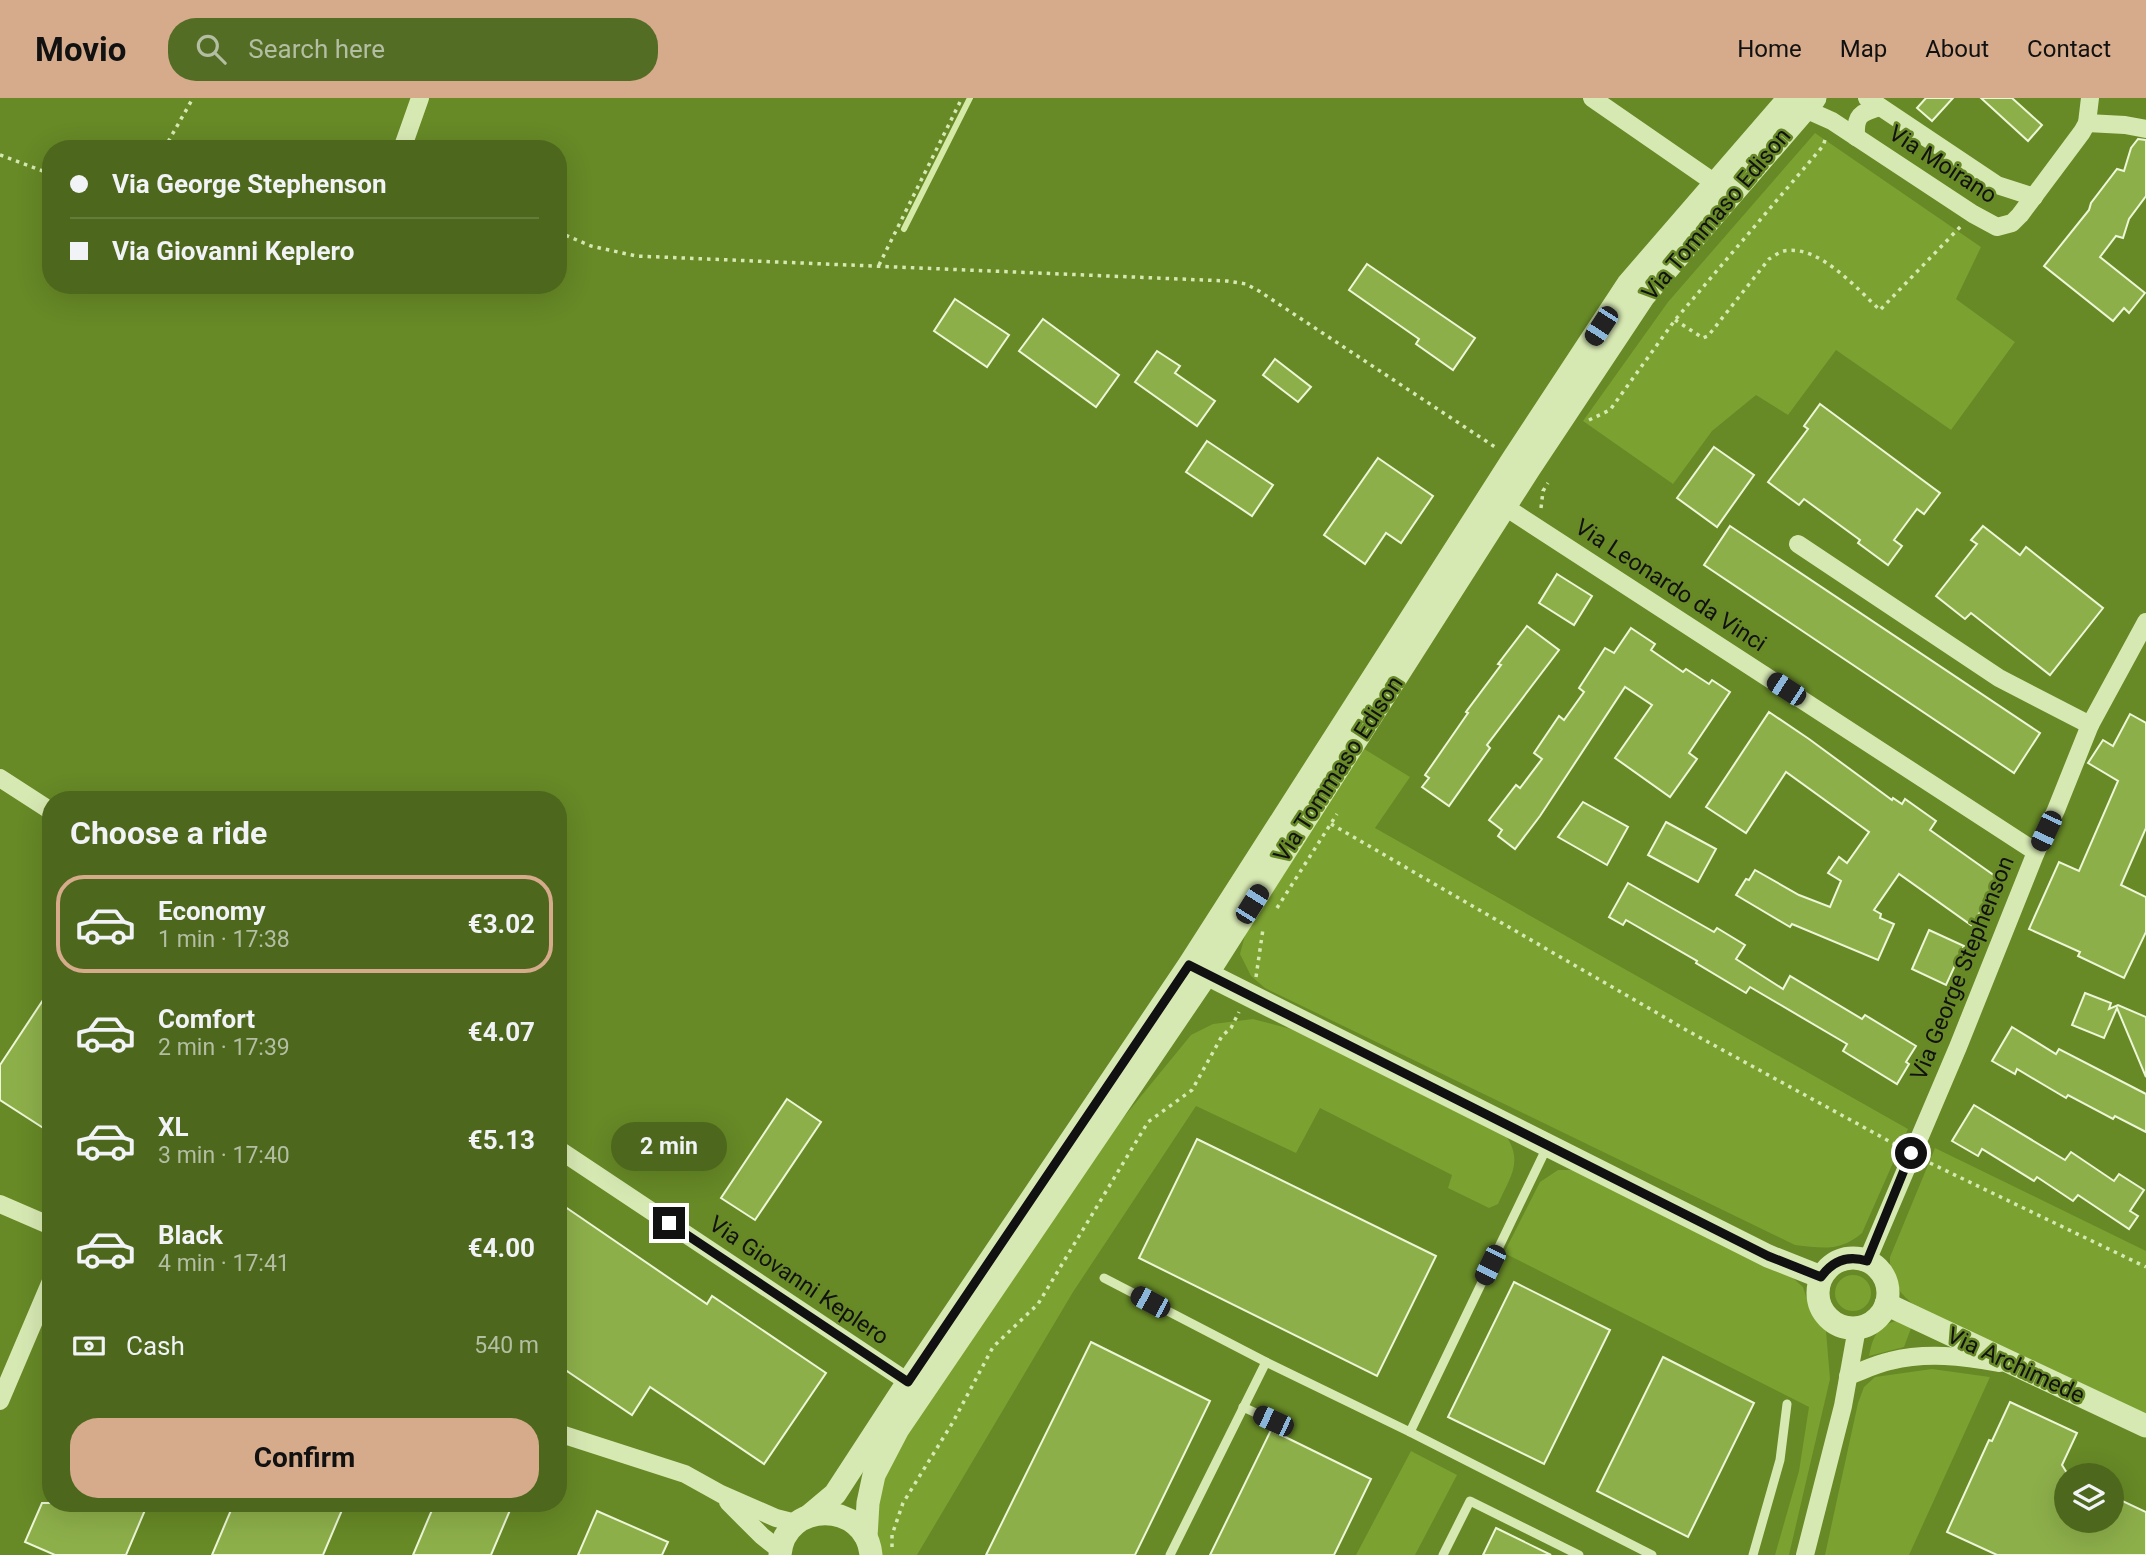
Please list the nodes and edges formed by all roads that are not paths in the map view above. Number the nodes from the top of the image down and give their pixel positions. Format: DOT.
graph roads {
  1 [pos="420,98"];
  2 [pos="1592,98"];
  3 [pos="2090,98"];
  4 [pos="1803,102"];
  5 [pos="1873,102"];
  6 [pos="2087,123"];
  7 [pos="2146,129"];
  8 [pos="1856,137"];
  9 [pos="405,140"];
  10 [pos="1724,189"];
  11 [pos="2034,197"];
  12 [pos="1498,502"];
  13 [pos="1798,544"];
  14 [pos="2146,622"];
  15 [pos="2090,724"];
  16 [pos="0,778"];
  17 [pos="42,805"];
  18 [pos="2036,852"];
  19 [pos="1198,970"];
  20 [pos="1548,1145"];
  21 [pos="567,1155"];
  22 [pos="0,1204"];
  23 [pos="42,1222"];
  24 [pos="1867,1261"];
  25 [pos="1821,1277"];
  26 [pos="1104,1278"];
  27 [pos="42,1302"];
  28 [pos="1886,1304"];
  29 [pos="1857,1328"];
  30 [pos="1266,1362"];
  31 [pos="2019,1367"];
  32 [pos="1848,1376"];
  33 [pos="908,1382"];
  34 [pos="0,1401"];
  35 [pos="1787,1404"];
  36 [pos="1243,1407"];
  37 [pos="1273,1421"];
  38 [pos="2146,1426"];
  39 [pos="1410,1432"];
  40 [pos="567,1436"];
  41 [pos="721,1494"];
  42 [pos="803,1519"];
  43 [pos="876,1549"];
  44 [pos="780,1553"];
  45 [pos="1170,1555"];
  46 [pos="1443,1555"];
  47 [pos="1579,1555"];
  48 [pos="1652,1555"];
  49 [pos="1753,1555"];
  50 [pos="1805,1555"];
  1 -- 9 [label="street"];
  2 -- 10 [label="street"];
  3 -- 6 [label="street, Via Moirano"];
  4 -- 8 [label="street, Via Moirano"];
  4 -- 10 [label="street, Via Tommaso Edison"];
  5 -- 8 [label="street, Via Moirano"];
  5 -- 11 [label="street, Via Moirano"];
  6 -- 7 [label="street"];
  6 -- 11 [label="street, Via Moirano"];
  8 -- 11 [label="street, Via Moirano"];
  10 -- 12 [label="street, Via Tommaso Edison"];
  10 -- 12 [label="street, Via Tommaso Edison"];
  12 -- 18 [label="street, Via Leonardo da Vinci"];
  12 -- 19 [label="street, Via Tommaso Edison"];
  13 -- 15 [label="street"];
  14 -- 15 [label="street, Via George Stephenson"];
  15 -- 18 [label="street, Via George Stephenson"];
  16 -- 17 [label="street"];
  18 -- 24 [label="street, Via George Stephenson"];
  19 -- 20 [label="street"];
  19 -- 33 [label="street, Via Tommaso Edison"];
  19 -- 43 [label="street, Via Tommaso Edison"];
  20 -- 25 [label="street"];
  20 -- 39 [label="lane"];
  21 -- 33 [label="street, Via Giovanni Keplero"];
  22 -- 23 [label="street"];
  24 -- 25 [label="street"];
  24 -- 28 [label="street"];
  25 -- 29 [label="street"];
  26 -- 30 [label="lane"];
  27 -- 34 [label="street"];
  28 -- 29 [label="street"];
  28 -- 31 [label="street, Via Archimede"];
  29 -- 32 [label="street"];
  30 -- 36 [label="lane"];
  30 -- 39 [label="lane"];
  31 -- 32 [label="street"];
  31 -- 38 [label="street, Via Archimede"];
  32 -- 50 [label="street"];
  33 -- 42 [label="street, Via Tommaso Edison"];
  35 -- 49 [label="lane"];
  36 -- 37 [label="lane"];
  36 -- 45 [label="lane"];
  39 -- 48 [label="lane"];
  40 -- 41 [label="street"];
  41 -- 42 [label="street"];
  41 -- 44 [label="street"];
  42 -- 43 [label="street"];
  42 -- 44 [label="street, Via Tommaso Edison"];
  46 -- 47 [label="lane"];
}
